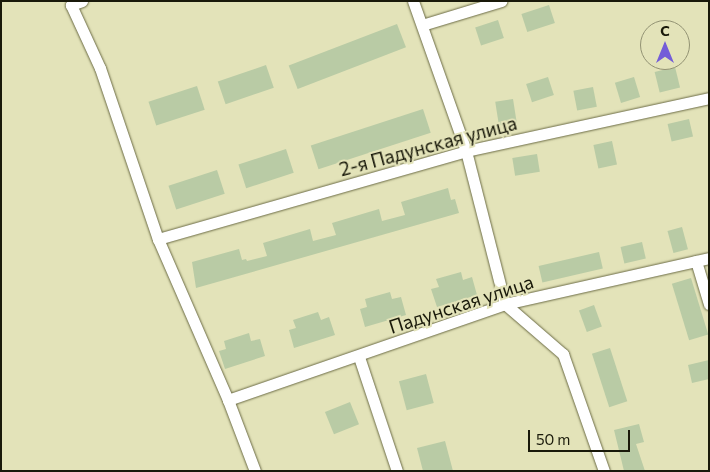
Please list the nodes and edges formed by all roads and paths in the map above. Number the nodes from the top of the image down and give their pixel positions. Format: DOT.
graph roads {
  1 [pos="82,1"];
  2 [pos="413,1"];
  3 [pos="501,1"];
  4 [pos="422,25"];
  5 [pos="709,98"];
  6 [pos="466,151"];
  7 [pos="158,239"];
  8 [pos="709,258"];
  9 [pos="696,261"];
  10 [pos="505,304"];
  11 [pos="709,304"];
  12 [pos="359,356"];
  13 [pos="228,400"];
  14 [pos="255,471"];
  15 [pos="397,471"];
  16 [pos="604,471"];
  1 -- 7 [label="street"];
  2 -- 4 [label="street"];
  3 -- 4 [label="street"];
  4 -- 6 [label="street"];
  5 -- 6 [label="street, 2-я Падунская улица"];
  6 -- 7 [label="street, 2-я Падунская улица"];
  6 -- 10 [label="street"];
  7 -- 13 [label="street"];
  8 -- 9 [label="street, Падунская улица"];
  9 -- 10 [label="street, Падунская улица"];
  9 -- 11 [label="street"];
  10 -- 12 [label="street, Падунская улица"];
  10 -- 16 [label="street"];
  12 -- 13 [label="street, Падунская улица"];
  12 -- 15 [label="street"];
  13 -- 14 [label="street"];
}
